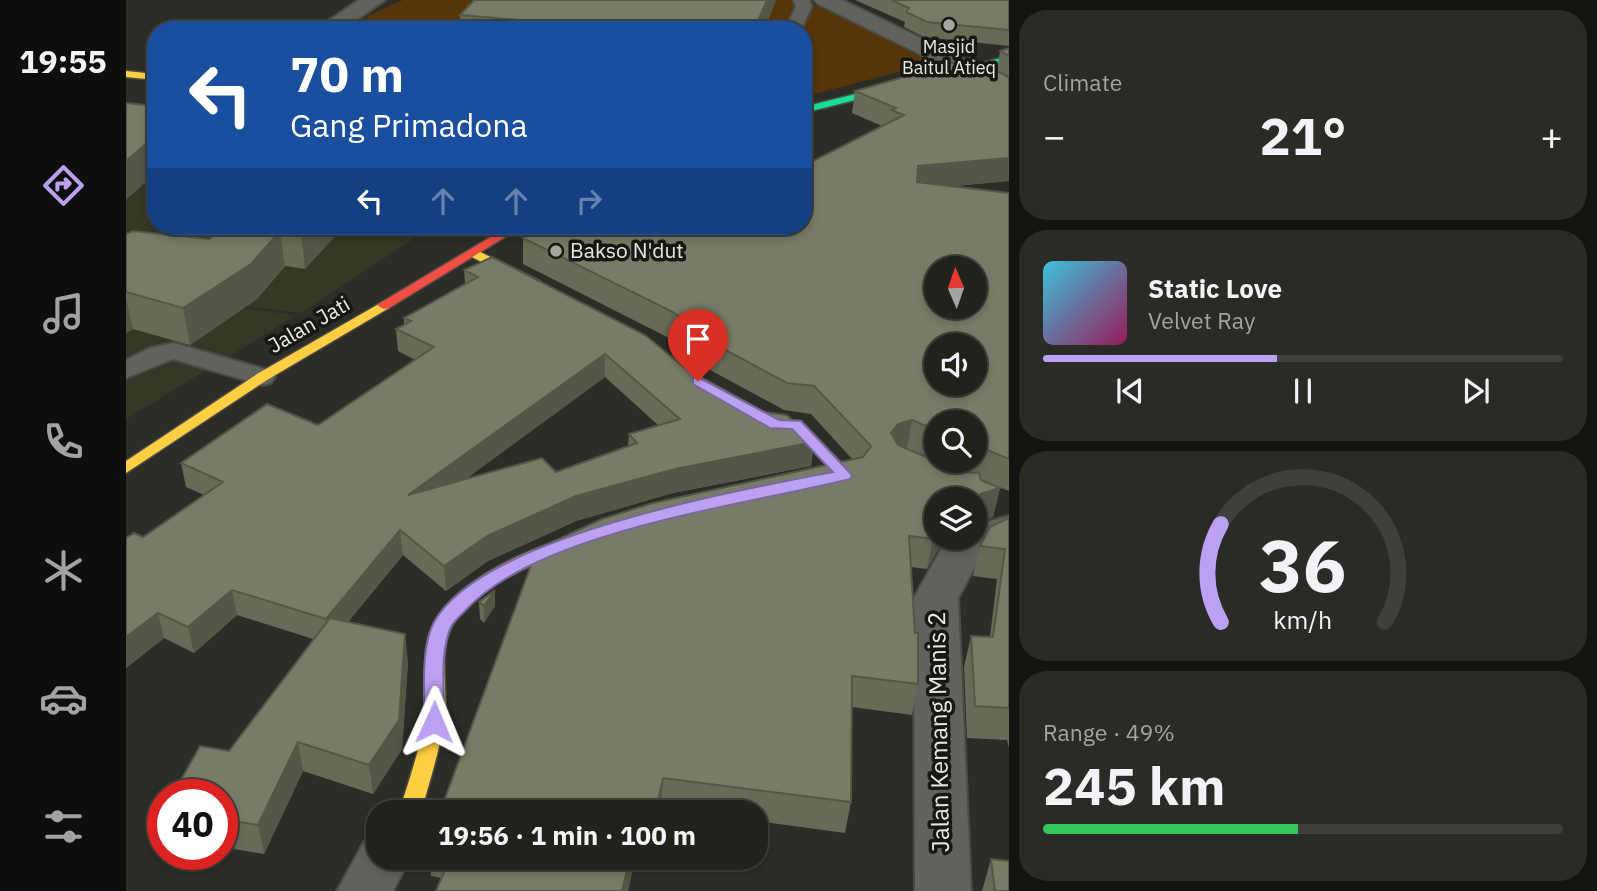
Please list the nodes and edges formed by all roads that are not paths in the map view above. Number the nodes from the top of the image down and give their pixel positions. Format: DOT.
graph roads {
  1 [pos="374,0"];
  2 [pos="801,0"];
  3 [pos="825,0"];
  4 [pos="340,21"];
  5 [pos="797,21"];
  6 [pos="1009,59"];
  7 [pos="969,68"];
  8 [pos="126,74"];
  9 [pos="147,76"];
  10 [pos="1009,91"];
  11 [pos="812,108"];
  12 [pos="503,235"];
  13 [pos="474,253"];
  14 [pos="552,292"];
  15 [pos="126,370"];
  16 [pos="261,377"];
  17 [pos="743,406"];
  18 [pos="126,468"];
  19 [pos="794,485"];
  20 [pos="1001,510"];
  21 [pos="596,535"];
  22 [pos="413,800"];
  23 [pos="376,870"];
  24 [pos="365,891"];
  25 [pos="943,891"];
  1 -- 4 [label="street"];
  2 -- 5 [label="lane"];
  3 -- 7 [label="street"];
  6 -- 7 [label="street"];
  7 -- 10 [label="street"];
  7 -- 11 [label="street"];
  8 -- 9 [label="street"];
  12 -- 13 [label="street, Jalan Jati"];
  13 -- 14 [label="street"];
  13 -- 16 [label="street, Jalan Jati"];
  15 -- 16 [label="lane"];
  16 -- 18 [label="street, Jalan Jati"];
  17 -- 19 [label="street"];
  20 -- 25 [label="street, Jalan Kemang Manis 2"];
  21 -- 22 [label="street"];
  23 -- 24 [label="street"];
}
